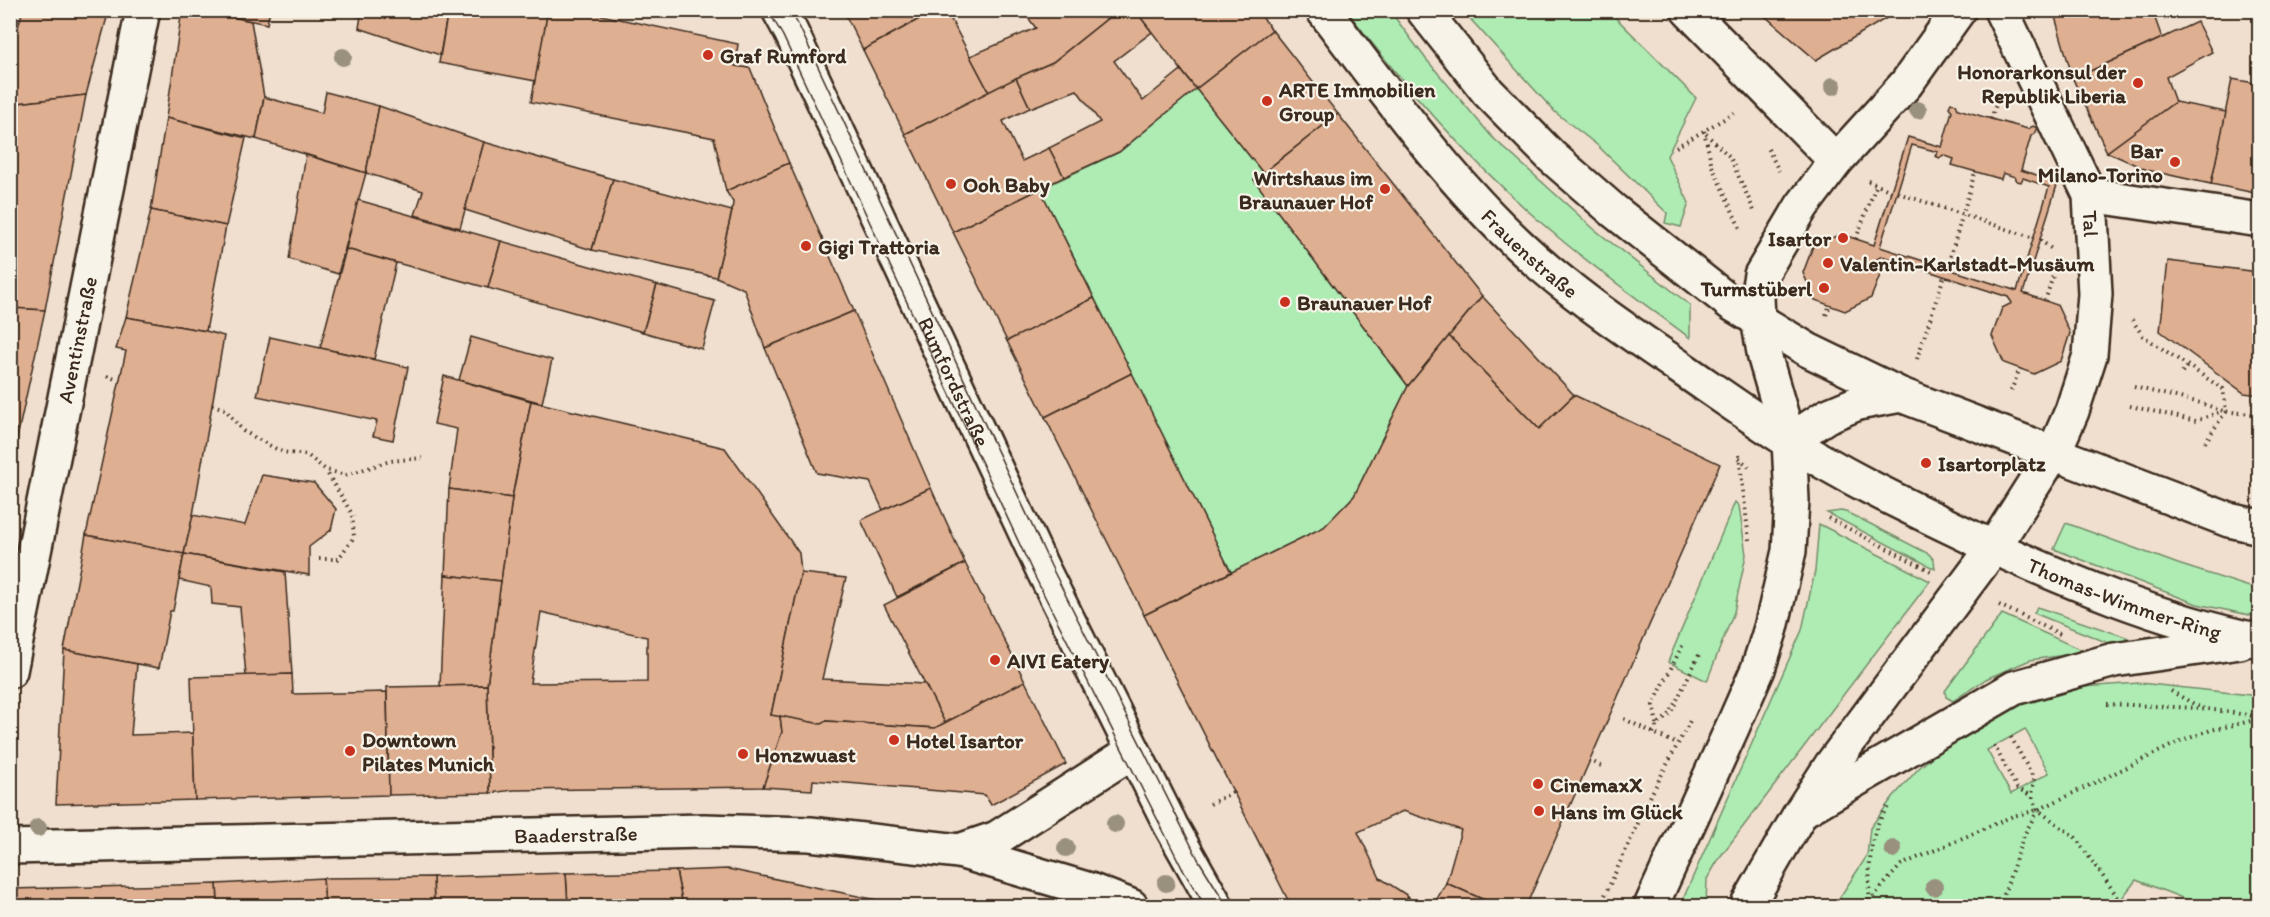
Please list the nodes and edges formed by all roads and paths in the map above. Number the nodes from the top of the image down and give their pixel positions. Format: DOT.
graph roads {
  1 [pos="143,10"];
  2 [pos="779,10"];
  3 [pos="1323,10"];
  4 [pos="1423,10"];
  5 [pos="1688,10"];
  6 [pos="1959,10"];
  7 [pos="2001,10"];
  8 [pos="1765,91"];
  9 [pos="1705,132"];
  10 [pos="1676,147"];
  11 [pos="1836,161"];
  12 [pos="1975,172"];
  13 [pos="1876,186"];
  14 [pos="1898,193"];
  15 [pos="2090,195"];
  16 [pos="1962,213"];
  17 [pos="1757,220"];
  18 [pos="2259,220"];
  19 [pos="1740,228"];
  20 [pos="2034,238"];
  21 [pos="1856,239"];
  22 [pos="2057,264"];
  23 [pos="1947,268"];
  24 [pos="1944,276"];
  25 [pos="2095,294"];
  26 [pos="2045,301"];
  27 [pos="1830,305"];
  28 [pos="1758,319"];
  29 [pos="1823,320"];
  30 [pos="1917,359"];
  31 [pos="2187,366"];
  32 [pos="2020,368"];
  33 [pos="2182,373"];
  34 [pos="2134,387"];
  35 [pos="2011,391"];
  36 [pos="1901,394"];
  37 [pos="212,405"];
  38 [pos="2130,406"];
  39 [pos="2224,411"];
  40 [pos="2259,415"];
  41 [pos="1789,441"];
  42 [pos="2204,444"];
  43 [pos="2054,452"];
  44 [pos="422,458"];
  45 [pos="326,470"];
  46 [pos="1792,500"];
  47 [pos="2259,527"];
  48 [pos="1749,545"];
  49 [pos="1994,547"];
  50 [pos="319,559"];
  51 [pos="1964,588"];
  52 [pos="2258,641"];
  53 [pos="1683,644"];
  54 [pos="1700,652"];
  55 [pos="10,670"];
  56 [pos="2103,704"];
  57 [pos="1694,714"];
  58 [pos="2259,718"];
  59 [pos="1624,719"];
  60 [pos="1657,725"];
  61 [pos="1653,733"];
  62 [pos="2011,737"];
  63 [pos="1677,744"];
  64 [pos="1994,745"];
  65 [pos="1132,751"];
  66 [pos="1589,760"];
  67 [pos="1603,767"];
  68 [pos="1233,792"];
  69 [pos="2032,796"];
  70 [pos="1892,802"];
  71 [pos="1210,804"];
  72 [pos="2038,810"];
  73 [pos="1801,812"];
  74 [pos="10,847"];
  75 [pos="959,851"];
  76 [pos="1869,901"];
  77 [pos="1131,906"];
  78 [pos="1216,906"];
  79 [pos="1600,906"];
  80 [pos="1651,906"];
  81 [pos="1747,906"];
  82 [pos="1865,906"];
  83 [pos="2000,906"];
  84 [pos="2124,906"];
  1 -- 55 [label="street, Aventinstraße"];
  2 -- 65 [label="street, Rumfordstraße"];
  3 -- 41 [label="street, Frauenstraße"];
  4 -- 28 [label="street"];
  5 -- 8 [label="street"];
  6 -- 11 [label="street"];
  7 -- 15 [label="street, Tal"];
  8 -- 9 [label="path"];
  8 -- 11 [label="street"];
  9 -- 10 [label="path"];
  9 -- 17 [label="path"];
  9 -- 19 [label="path"];
  11 -- 28 [label="street"];
  12 -- 16 [label="path"];
  13 -- 21 [label="path"];
  14 -- 16 [label="path"];
  15 -- 18 [label="street"];
  15 -- 25 [label="street, Tal"];
  16 -- 20 [label="path"];
  16 -- 23 [label="path"];
  22 -- 26 [label="path"];
  24 -- 30 [label="path"];
  25 -- 31 [label="path"];
  25 -- 43 [label="street, Tal"];
  27 -- 29 [label="path"];
  28 -- 36 [label="street"];
  28 -- 41 [label="street"];
  31 -- 33 [label="path"];
  31 -- 39 [label="path"];
  32 -- 35 [label="path"];
  34 -- 39 [label="path"];
  36 -- 41 [label="street"];
  36 -- 43 [label="street"];
  37 -- 45 [label="path"];
  38 -- 39 [label="path"];
  39 -- 40 [label="path"];
  39 -- 42 [label="path"];
  41 -- 46 [label="street"];
  41 -- 49 [label="street"];
  43 -- 47 [label="street"];
  43 -- 49 [label="street"];
  44 -- 45 [label="path"];
  45 -- 50 [label="path"];
  46 -- 48 [label="path"];
  46 -- 51 [label="path"];
  46 -- 80 [label="street"];
  49 -- 51 [label="street"];
  49 -- 52 [label="street, Thomas-Wimmer-Ring"];
  51 -- 73 [label="street"];
  52 -- 73 [label="street"];
  53 -- 60 [label="path"];
  54 -- 60 [label="path"];
  56 -- 58 [label="path"];
  57 -- 63 [label="path"];
  58 -- 72 [label="path"];
  59 -- 61 [label="path"];
  60 -- 61 [label="path"];
  61 -- 63 [label="path"];
  62 -- 69 [label="path"];
  63 -- 79 [label="path"];
  64 -- 69 [label="path"];
  65 -- 75 [label="street"];
  65 -- 78 [label="street, Rumfordstraße"];
  66 -- 67 [label="path"];
  68 -- 71 [label="path"];
  69 -- 72 [label="path"];
  70 -- 76 [label="path"];
  72 -- 76 [label="path"];
  72 -- 83 [label="path"];
  72 -- 84 [label="path"];
  73 -- 81 [label="street"];
  74 -- 75 [label="street, Baaderstraße"];
  75 -- 77 [label="street, Baaderstraße"];
  76 -- 82 [label="path"];
}
